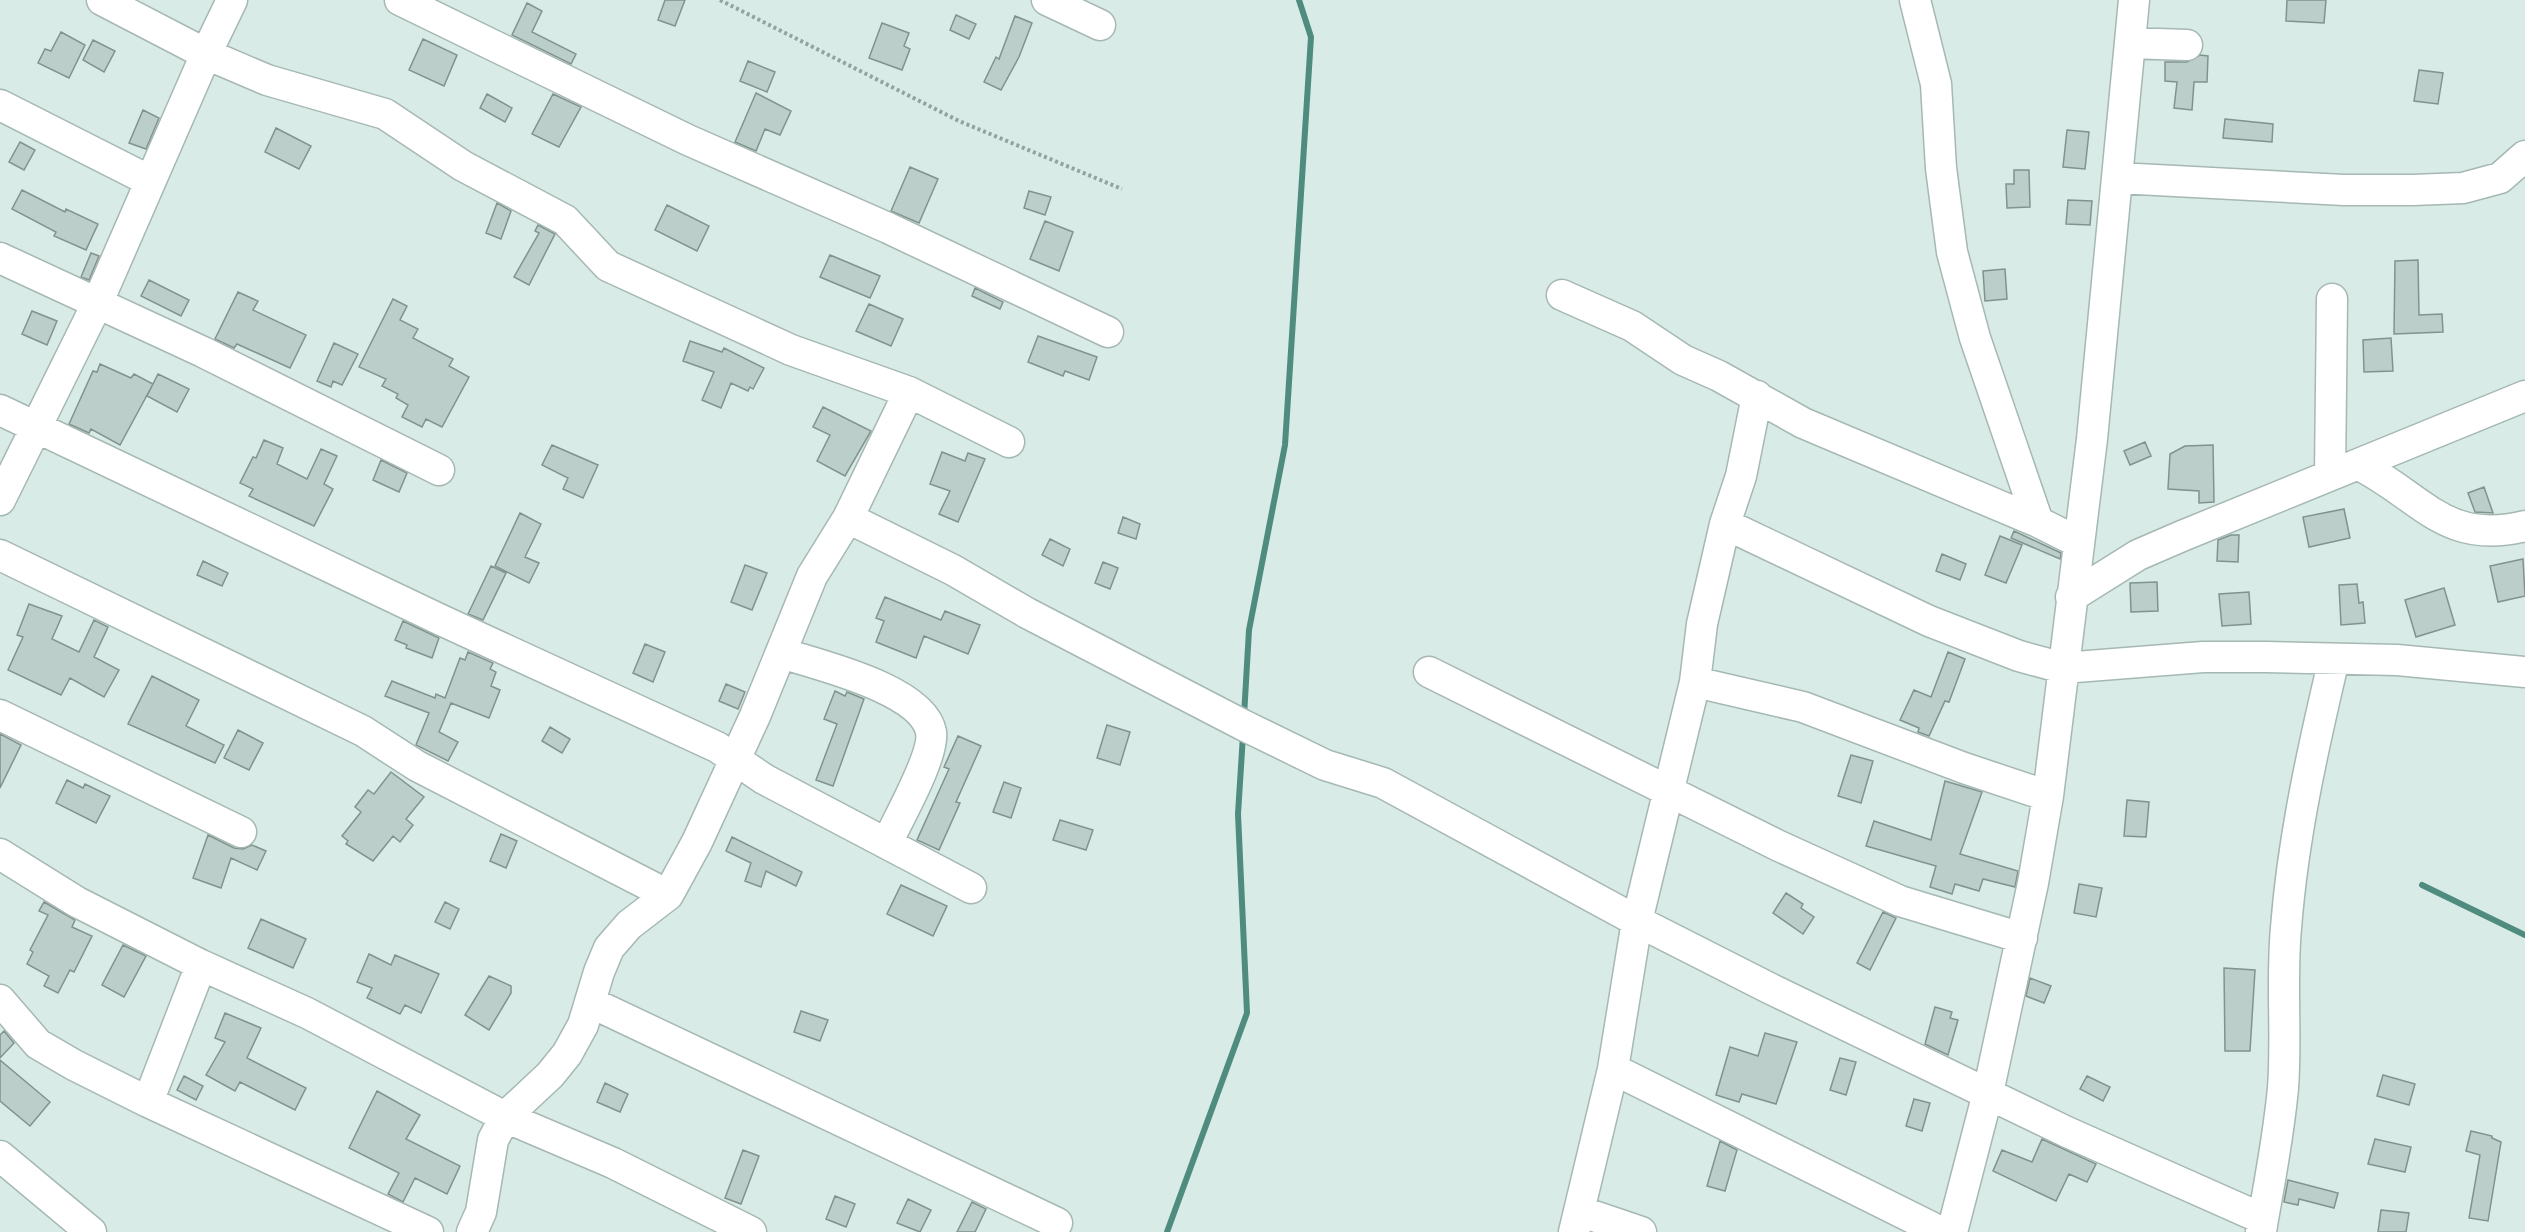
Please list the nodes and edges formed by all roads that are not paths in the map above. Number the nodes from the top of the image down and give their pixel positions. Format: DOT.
graph roads {
  1 [pos="102,0"];
  2 [pos="232,0"];
  3 [pos="400,0"];
  4 [pos="1047,0"];
  5 [pos="1916,0"];
  6 [pos="2134,0"];
  7 [pos="1100,25"];
  8 [pos="2130,43"];
  9 [pos="2187,45"];
  10 [pos="206,54"];
  11 [pos="0,105"];
  12 [pos="2525,156"];
  13 [pos="2118,178"];
  14 [pos="150,181"];
  15 [pos="0,258"];
  16 [pos="1562,295"];
  17 [pos="2332,299"];
  18 [pos="97,304"];
  19 [pos="1108,332"];
  20 [pos="909,392"];
  21 [pos="1756,396"];
  22 [pos="2525,396"];
  23 [pos="0,410"];
  24 [pos="36,426"];
  25 [pos="1009,442"];
  26 [pos="2358,465"];
  27 [pos="439,470"];
  28 [pos="2330,475"];
  29 [pos="0,500"];
  30 [pos="848,518"];
  31 [pos="2038,522"];
  32 [pos="1725,524"];
  33 [pos="2525,526"];
  34 [pos="2078,542"];
  35 [pos="0,555"];
  36 [pos="2071,597"];
  37 [pos="781,653"];
  38 [pos="2334,659"];
  39 [pos="2063,668"];
  40 [pos="1429,672"];
  41 [pos="2525,672"];
  42 [pos="1695,682"];
  43 [pos="0,715"];
  44 [pos="735,759"];
  45 [pos="1669,790"];
  46 [pos="2048,796"];
  47 [pos="241,832"];
  48 [pos="887,843"];
  49 [pos="0,854"];
  50 [pos="971,888"];
  51 [pos="668,896"];
  52 [pos="1637,921"];
  53 [pos="2022,938"];
  54 [pos="201,965"];
  55 [pos="0,1000"];
  56 [pos="592,1003"];
  57 [pos="1613,1069"];
  58 [pos="1988,1093"];
  59 [pos="148,1102"];
  60 [pos="505,1117"];
  61 [pos="0,1156"];
  62 [pos="1577,1221"];
  63 [pos="1057,1223"];
  64 [pos="2262,1225"];
  65 [pos="91,1232"];
  66 [pos="428,1232"];
  67 [pos="472,1232"];
  68 [pos="751,1232"];
  69 [pos="1641,1232"];
  70 [pos="1941,1232"];
  71 [pos="1952,1232"];
  1 -- 10 [label="street"];
  2 -- 10 [label="street"];
  3 -- 19 [label="street"];
  4 -- 7 [label="street"];
  5 -- 31 [label="street"];
  6 -- 8 [label="street"];
  8 -- 9 [label="street"];
  8 -- 13 [label="street"];
  10 -- 14 [label="street"];
  10 -- 20 [label="street"];
  11 -- 14 [label="street"];
  12 -- 13 [label="street"];
  13 -- 34 [label="street"];
  14 -- 18 [label="street"];
  15 -- 18 [label="street"];
  16 -- 21 [label="street"];
  17 -- 28 [label="street"];
  18 -- 24 [label="street"];
  18 -- 27 [label="street"];
  20 -- 25 [label="street"];
  20 -- 30 [label="street"];
  21 -- 31 [label="street"];
  21 -- 32 [label="street"];
  22 -- 26 [label="street"];
  23 -- 24 [label="street"];
  24 -- 29 [label="street"];
  24 -- 44 [label="street"];
  26 -- 28 [label="street"];
  26 -- 33 [label="street"];
  28 -- 36 [label="street"];
  30 -- 37 [label="street"];
  30 -- 52 [label="street"];
  31 -- 34 [label="street"];
  32 -- 39 [label="street"];
  32 -- 42 [label="street"];
  34 -- 36 [label="street"];
  35 -- 51 [label="street"];
  36 -- 39 [label="street"];
  37 -- 44 [label="street"];
  37 -- 48 [label="street"];
  38 -- 39 [label="street"];
  38 -- 41 [label="street"];
  38 -- 64 [label="street"];
  39 -- 46 [label="street"];
  40 -- 45 [label="street"];
  42 -- 45 [label="street"];
  42 -- 46 [label="street"];
  43 -- 47 [label="street"];
  44 -- 48 [label="street"];
  44 -- 51 [label="street"];
  45 -- 52 [label="street"];
  45 -- 53 [label="street"];
  46 -- 53 [label="street"];
  48 -- 50 [label="street"];
  49 -- 54 [label="street"];
  51 -- 56 [label="street"];
  52 -- 57 [label="street"];
  52 -- 58 [label="street"];
  53 -- 58 [label="street"];
  54 -- 59 [label="street"];
  54 -- 60 [label="street"];
  55 -- 59 [label="street"];
  56 -- 60 [label="street"];
  56 -- 63 [label="street"];
  57 -- 62 [label="street"];
  57 -- 70 [label="street"];
  58 -- 64 [label="street"];
  58 -- 71 [label="street"];
  59 -- 66 [label="street"];
  60 -- 67 [label="street"];
  60 -- 68 [label="street"];
  61 -- 65 [label="street"];
  62 -- 69 [label="street"];
}
